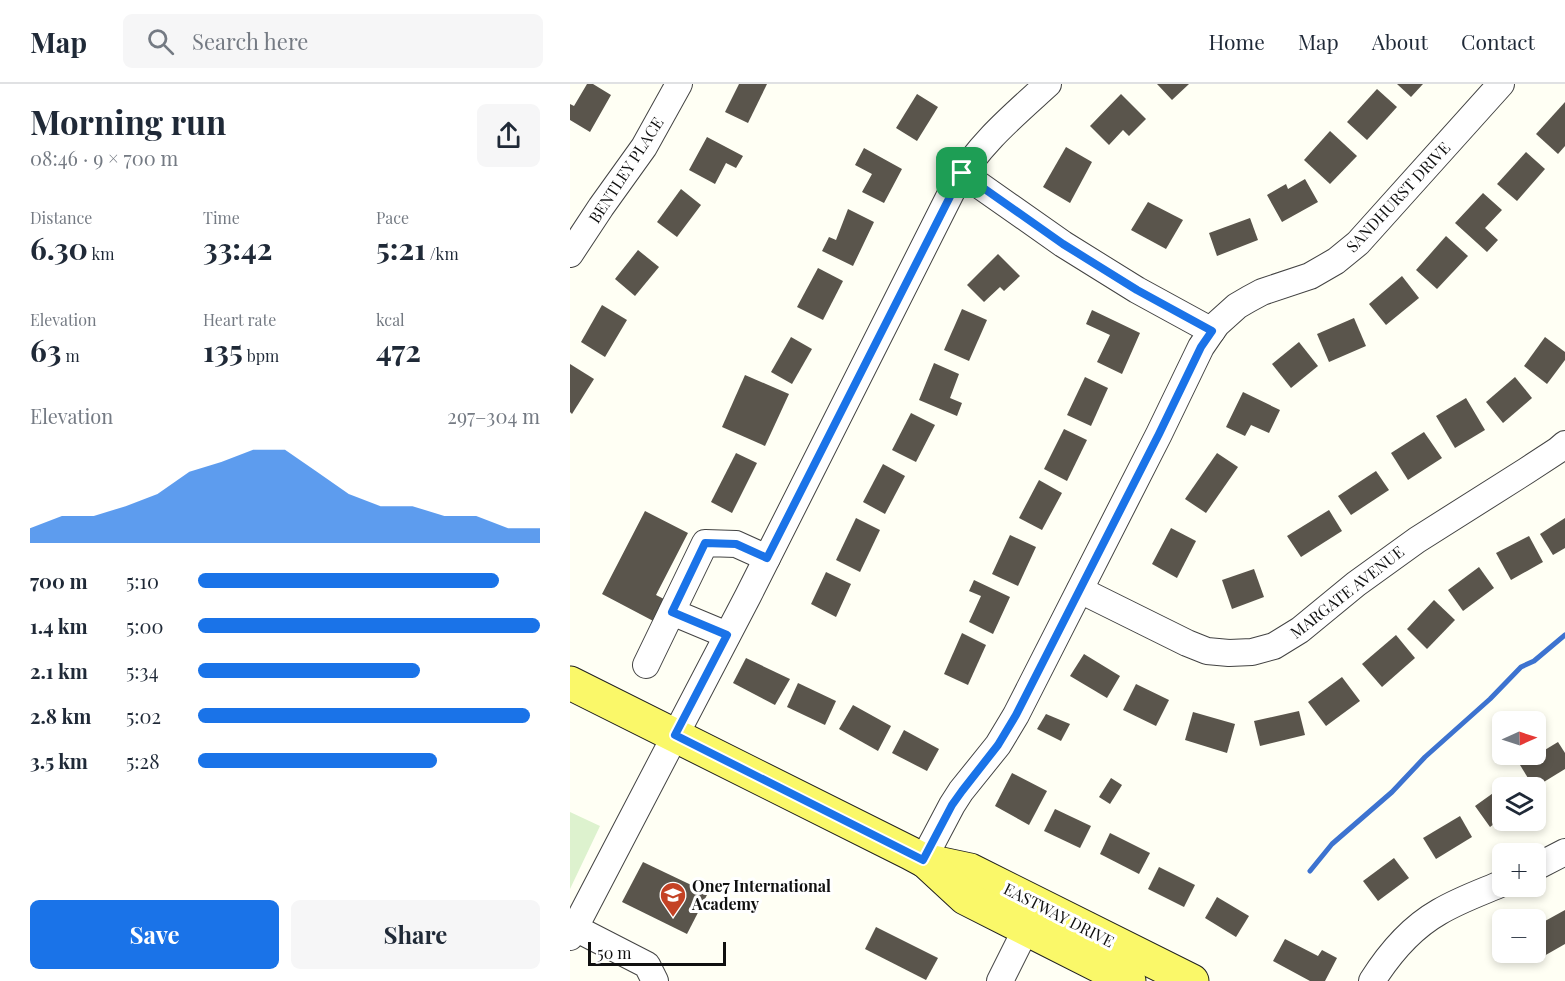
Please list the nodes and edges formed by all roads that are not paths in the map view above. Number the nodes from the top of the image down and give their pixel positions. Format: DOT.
graph roads {
  1 [pos="679,84"];
  2 [pos="1048,84"];
  3 [pos="1501,84"];
  4 [pos="962,173"];
  5 [pos="570,254"];
  6 [pos="1212,331"];
  7 [pos="1565,444"];
  8 [pos="767,558"];
  9 [pos="1080,590"];
  10 [pos="672,612"];
  11 [pos="727,635"];
  12 [pos="646,665"];
  13 [pos="570,683"];
  14 [pos="675,735"];
  15 [pos="1565,852"];
  16 [pos="923,860"];
  17 [pos="1546,862"];
  18 [pos="1492,888"];
  19 [pos="1026,929"];
  20 [pos="572,932"];
  21 [pos="1123,980"];
  22 [pos="655,981"];
  23 [pos="1000,981"];
  24 [pos="1192,981"];
  25 [pos="1372,981"];
  1 -- 5 [label="street, BENTLEY PLACE"];
  2 -- 4 [label="street"];
  3 -- 6 [label="street, SANDHURST DRIVE"];
  4 -- 6 [label="street"];
  4 -- 8 [label="street"];
  6 -- 9 [label="street, SANDHURST DRIVE"];
  7 -- 9 [label="street, MARGATE AVENUE"];
  8 -- 10 [label="street"];
  8 -- 11 [label="street"];
  9 -- 16 [label="street, SANDHURST DRIVE"];
  10 -- 11 [label="street"];
  10 -- 12 [label="street"];
  11 -- 14 [label="street"];
  13 -- 14 [label="main road, EASTWAY DRIVE"];
  14 -- 16 [label="main road, EASTWAY DRIVE"];
  14 -- 20 [label="street"];
  15 -- 17 [label="street"];
  16 -- 19 [label="main road, EASTWAY DRIVE"];
  16 -- 24 [label="main road, EASTWAY DRIVE"];
  18 -- 25 [label="street"];
  19 -- 21 [label="main road, EASTWAY DRIVE"];
  19 -- 23 [label="street"];
  20 -- 22 [label="street"];
}
